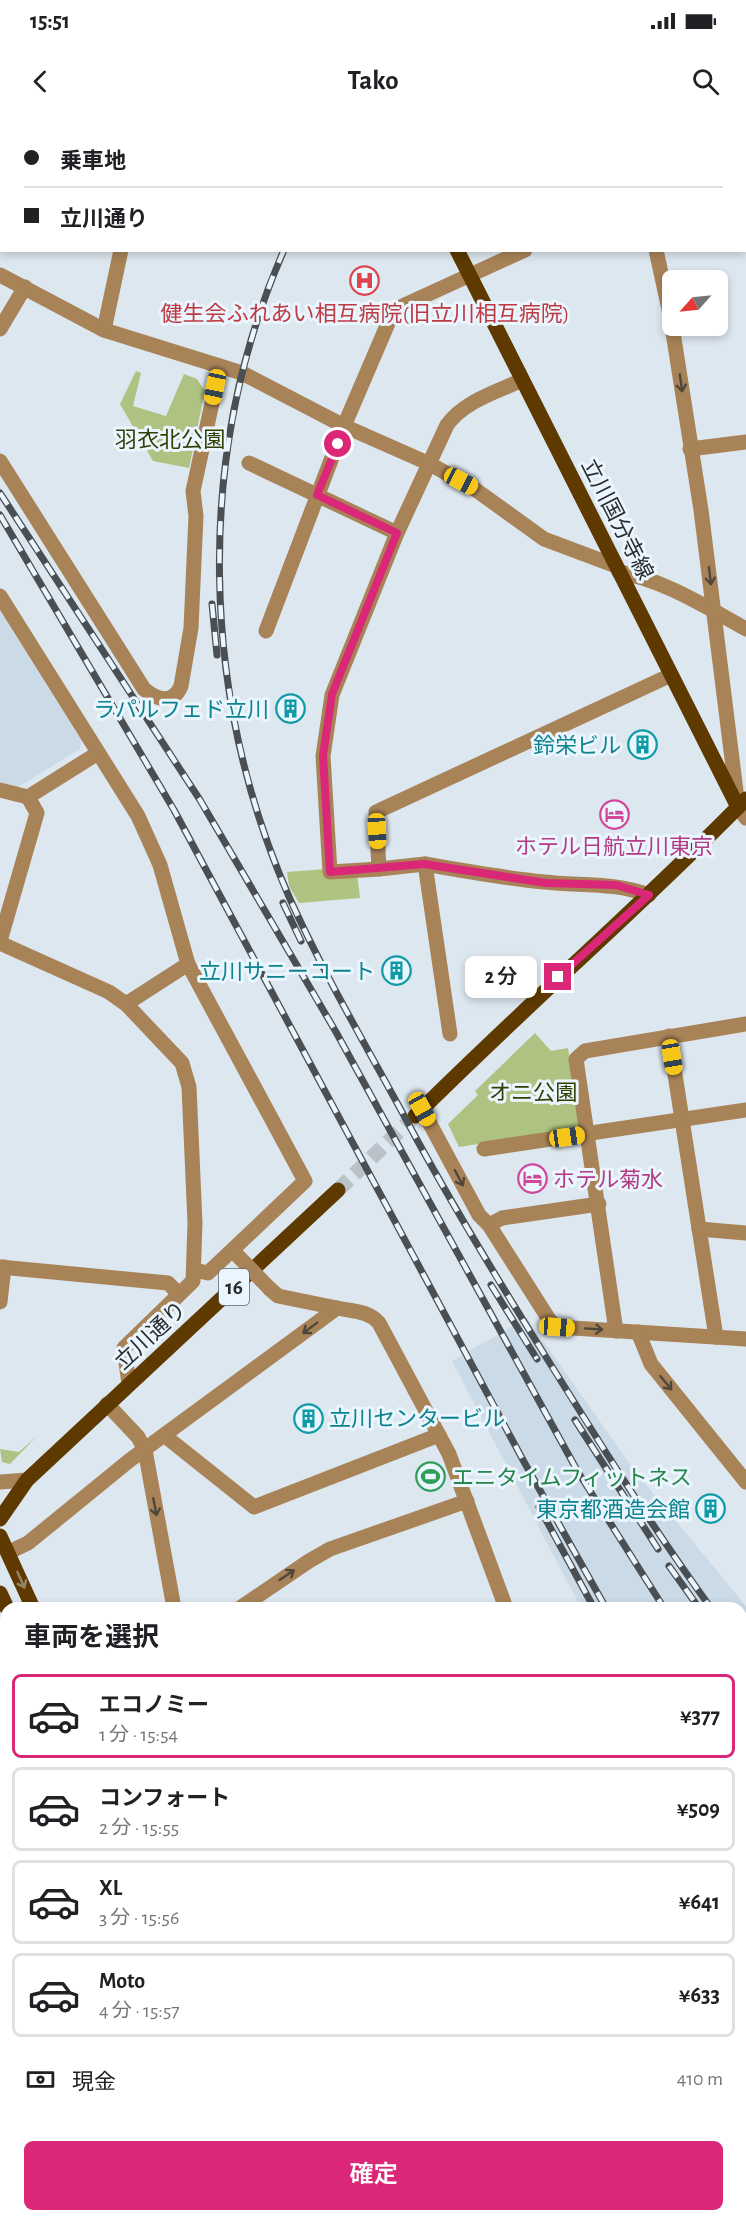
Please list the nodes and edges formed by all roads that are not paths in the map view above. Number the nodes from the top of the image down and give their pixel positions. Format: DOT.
graph roads {
  1 [pos="121,252"];
  2 [pos="458,252"];
  3 [pos="520,252"];
  4 [pos="656,252"];
  5 [pos="469,274"];
  6 [pos="0,275"];
  7 [pos="662,278"];
  8 [pos="25,287"];
  9 [pos="0,329"];
  10 [pos="104,330"];
  11 [pos="674,336"];
  12 [pos="220,366"];
  13 [pos="522,380"];
  14 [pos="344,426"];
  15 [pos="746,442"];
  16 [pos="690,449"];
  17 [pos="0,461"];
  18 [pos="249,464"];
  19 [pos="430,464"];
  20 [pos="317,495"];
  21 [pos="397,533"];
  22 [pos="618,569"];
  23 [pos="0,596"];
  24 [pos="714,609"];
  25 [pos="746,629"];
  26 [pos="266,631"];
  27 [pos="671,675"];
  28 [pos="98,753"];
  29 [pos="0,790"];
  30 [pos="28,797"];
  31 [pos="743,808"];
  32 [pos="746,826"];
  33 [pos="424,864"];
  34 [pos="379,869"];
  35 [pos="649,895"];
  36 [pos="0,942"];
  37 [pos="188,964"];
  38 [pos="126,1004"];
  39 [pos="746,1024"];
  40 [pos="450,1034"];
  41 [pos="669,1036"];
  42 [pos="746,1110"];
  43 [pos="418,1112"];
  44 [pos="682,1119"];
  45 [pos="587,1134"];
  46 [pos="484,1149"];
  47 [pos="338,1190"];
  48 [pos="598,1204"];
  49 [pos="489,1225"];
  50 [pos="699,1229"];
  51 [pos="746,1233"];
  52 [pos="234,1252"];
  53 [pos="2,1267"];
  54 [pos="194,1270"];
  55 [pos="179,1294"];
  56 [pos="0,1302"];
  57 [pos="337,1308"];
  58 [pos="616,1331"];
  59 [pos="638,1332"];
  60 [pos="716,1337"];
  61 [pos="746,1339"];
  62 [pos="129,1384"];
  63 [pos="107,1404"];
  64 [pos="439,1435"];
  65 [pos="165,1436"];
  66 [pos="145,1450"];
  67 [pos="27,1480"];
  68 [pos="0,1482"];
  69 [pos="746,1482"];
  70 [pos="467,1501"];
  71 [pos="0,1519"];
  72 [pos="0,1536"];
  73 [pos="9,1552"];
  74 [pos="30,1602"];
  75 [pos="173,1602"];
  76 [pos="261,1602"];
  77 [pos="504,1602"];
  1 -- 10 [label="street"];
  2 -- 5 [label="main road, 立川国分寺線"];
  3 -- 5 [label="street"];
  4 -- 7 [label="street"];
  5 -- 13 [label="main road, 立川国分寺線"];
  5 -- 14 [label="street"];
  6 -- 8 [label="street"];
  8 -- 9 [label="street"];
  8 -- 10 [label="street"];
  10 -- 12 [label="street"];
  11 -- 16 [label="street, one-way"];
  12 -- 14 [label="street"];
  12 -- 17 [label="street"];
  13 -- 19 [label="street"];
  13 -- 22 [label="main road, 立川国分寺線"];
  14 -- 19 [label="street"];
  14 -- 20 [label="street"];
  15 -- 16 [label="street"];
  16 -- 24 [label="street, one-way"];
  18 -- 20 [label="street"];
  19 -- 21 [label="street"];
  19 -- 22 [label="street"];
  20 -- 21 [label="street"];
  20 -- 26 [label="street"];
  21 -- 34 [label="street"];
  22 -- 24 [label="street"];
  22 -- 27 [label="main road, 立川国分寺線"];
  23 -- 28 [label="street"];
  24 -- 25 [label="street"];
  24 -- 31 [label="street"];
  27 -- 31 [label="main road, 立川国分寺線"];
  27 -- 34 [label="street"];
  28 -- 30 [label="street"];
  28 -- 37 [label="street"];
  29 -- 30 [label="street"];
  30 -- 36 [label="street"];
  31 -- 32 [label="street"];
  31 -- 35 [label="main road"];
  33 -- 34 [label="street"];
  33 -- 35 [label="street"];
  33 -- 40 [label="street"];
  35 -- 43 [label="main road"];
  36 -- 38 [label="street"];
  37 -- 38 [label="street"];
  37 -- 52 [label="street"];
  38 -- 54 [label="street"];
  39 -- 41 [label="street"];
  41 -- 44 [label="street"];
  41 -- 45 [label="street"];
  42 -- 44 [label="street"];
  43 -- 49 [label="street, one-way"];
  44 -- 45 [label="street"];
  44 -- 50 [label="street"];
  45 -- 46 [label="street"];
  45 -- 48 [label="street"];
  47 -- 62 [label="main road, 立川通り / 16"];
  48 -- 49 [label="street"];
  48 -- 58 [label="street"];
  49 -- 58 [label="street, one-way"];
  50 -- 51 [label="street"];
  50 -- 60 [label="street"];
  52 -- 54 [label="street"];
  52 -- 57 [label="street, bridge"];
  53 -- 55 [label="street"];
  53 -- 56 [label="street"];
  54 -- 55 [label="street"];
  55 -- 62 [label="street"];
  57 -- 64 [label="street"];
  57 -- 65 [label="street, one-way"];
  58 -- 59 [label="street"];
  59 -- 60 [label="street"];
  59 -- 69 [label="street, one-way"];
  60 -- 61 [label="street"];
  62 -- 63 [label="main road, 立川通り / 16"];
  63 -- 66 [label="street"];
  63 -- 67 [label="main road, 立川通り / 16"];
  64 -- 65 [label="street"];
  64 -- 70 [label="street"];
  65 -- 66 [label="street"];
  66 -- 73 [label="street"];
  66 -- 75 [label="street, one-way"];
  67 -- 68 [label="street"];
  67 -- 71 [label="main road, 立川通り / 16"];
  76 -- 70 [label="street, one-way"];
  70 -- 77 [label="street"];
  72 -- 73 [label="main road"];
  73 -- 74 [label="main road, one-way"];
}
